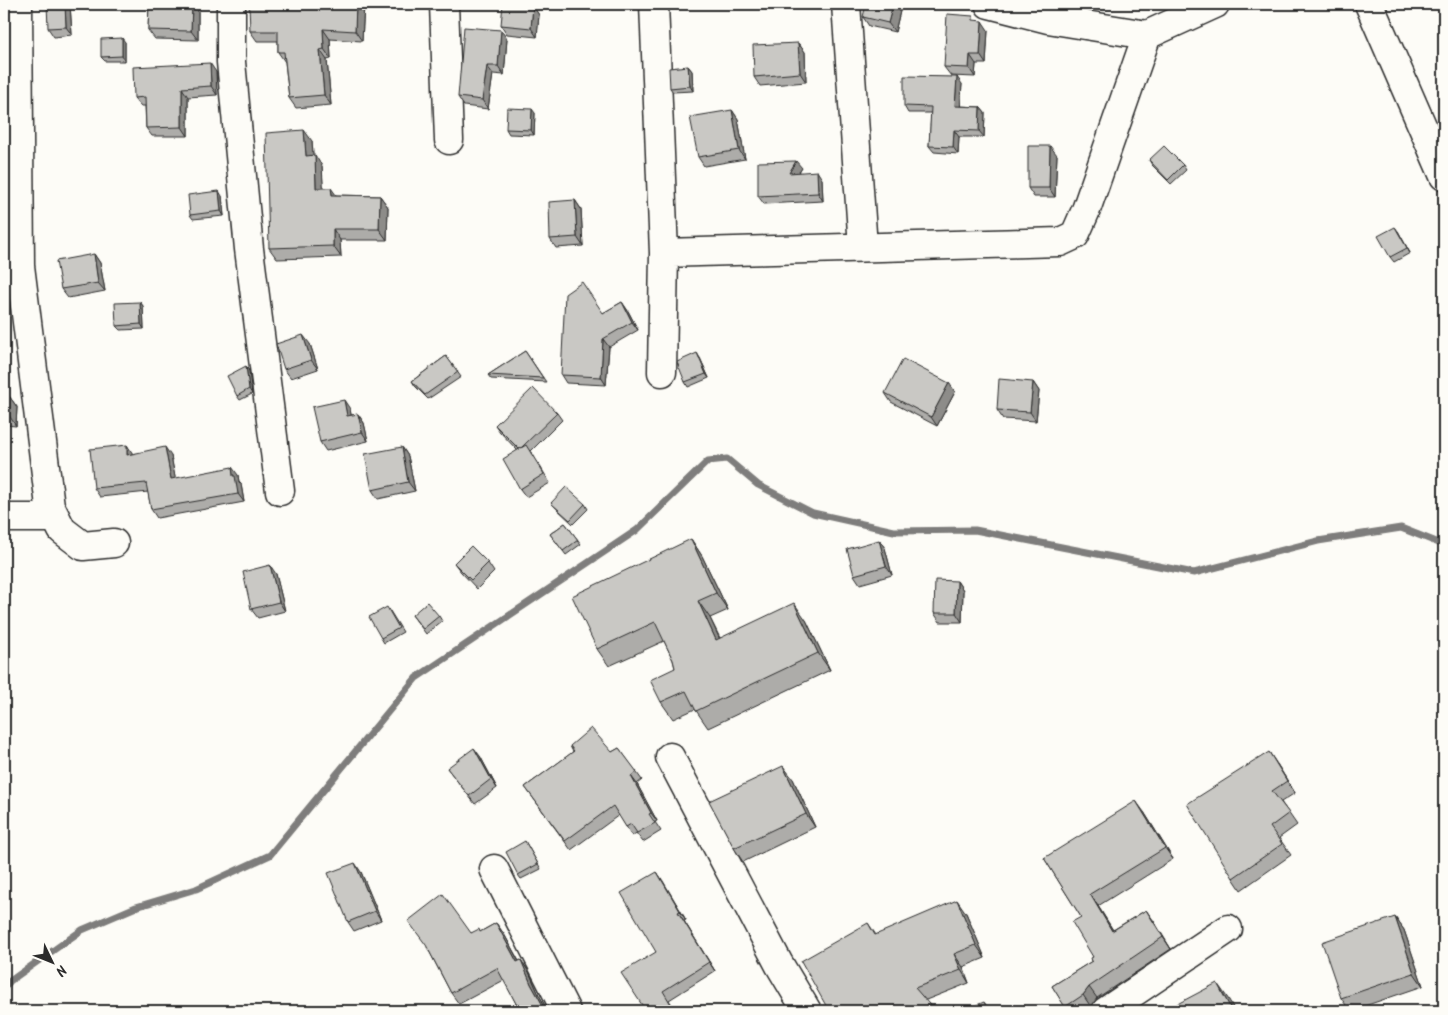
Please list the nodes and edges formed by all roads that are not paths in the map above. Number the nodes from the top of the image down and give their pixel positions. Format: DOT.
graph roads {
  1 [pos="18,4"];
  2 [pos="231,4"];
  3 [pos="444,4"];
  4 [pos="654,4"];
  5 [pos="846,4"];
  6 [pos="989,4"];
  7 [pos="1215,4"];
  8 [pos="1369,4"];
  9 [pos="1147,35"];
  10 [pos="449,140"];
  11 [pos="1444,176"];
  12 [pos="863,247"];
  13 [pos="664,253"];
  14 [pos="662,372"];
  15 [pos="280,491"];
  16 [pos="4,518"];
  17 [pos="56,518"];
  18 [pos="114,543"];
  19 [pos="670,757"];
  20 [pos="494,869"];
  21 [pos="1228,930"];
  22 [pos="566,1011"];
  23 [pos="808,1011"];
  24 [pos="1106,1011"];
  1 -- 17 [label="street"];
  2 -- 15 [label="street"];
  3 -- 10 [label="street"];
  4 -- 13 [label="street"];
  5 -- 12 [label="street"];
  6 -- 9 [label="street"];
  7 -- 9 [label="street"];
  8 -- 11 [label="street"];
  9 -- 12 [label="street"];
  12 -- 13 [label="street"];
  13 -- 14 [label="street"];
  16 -- 17 [label="street"];
  17 -- 18 [label="street"];
  19 -- 23 [label="street"];
  20 -- 22 [label="street"];
  21 -- 24 [label="street"];
}
